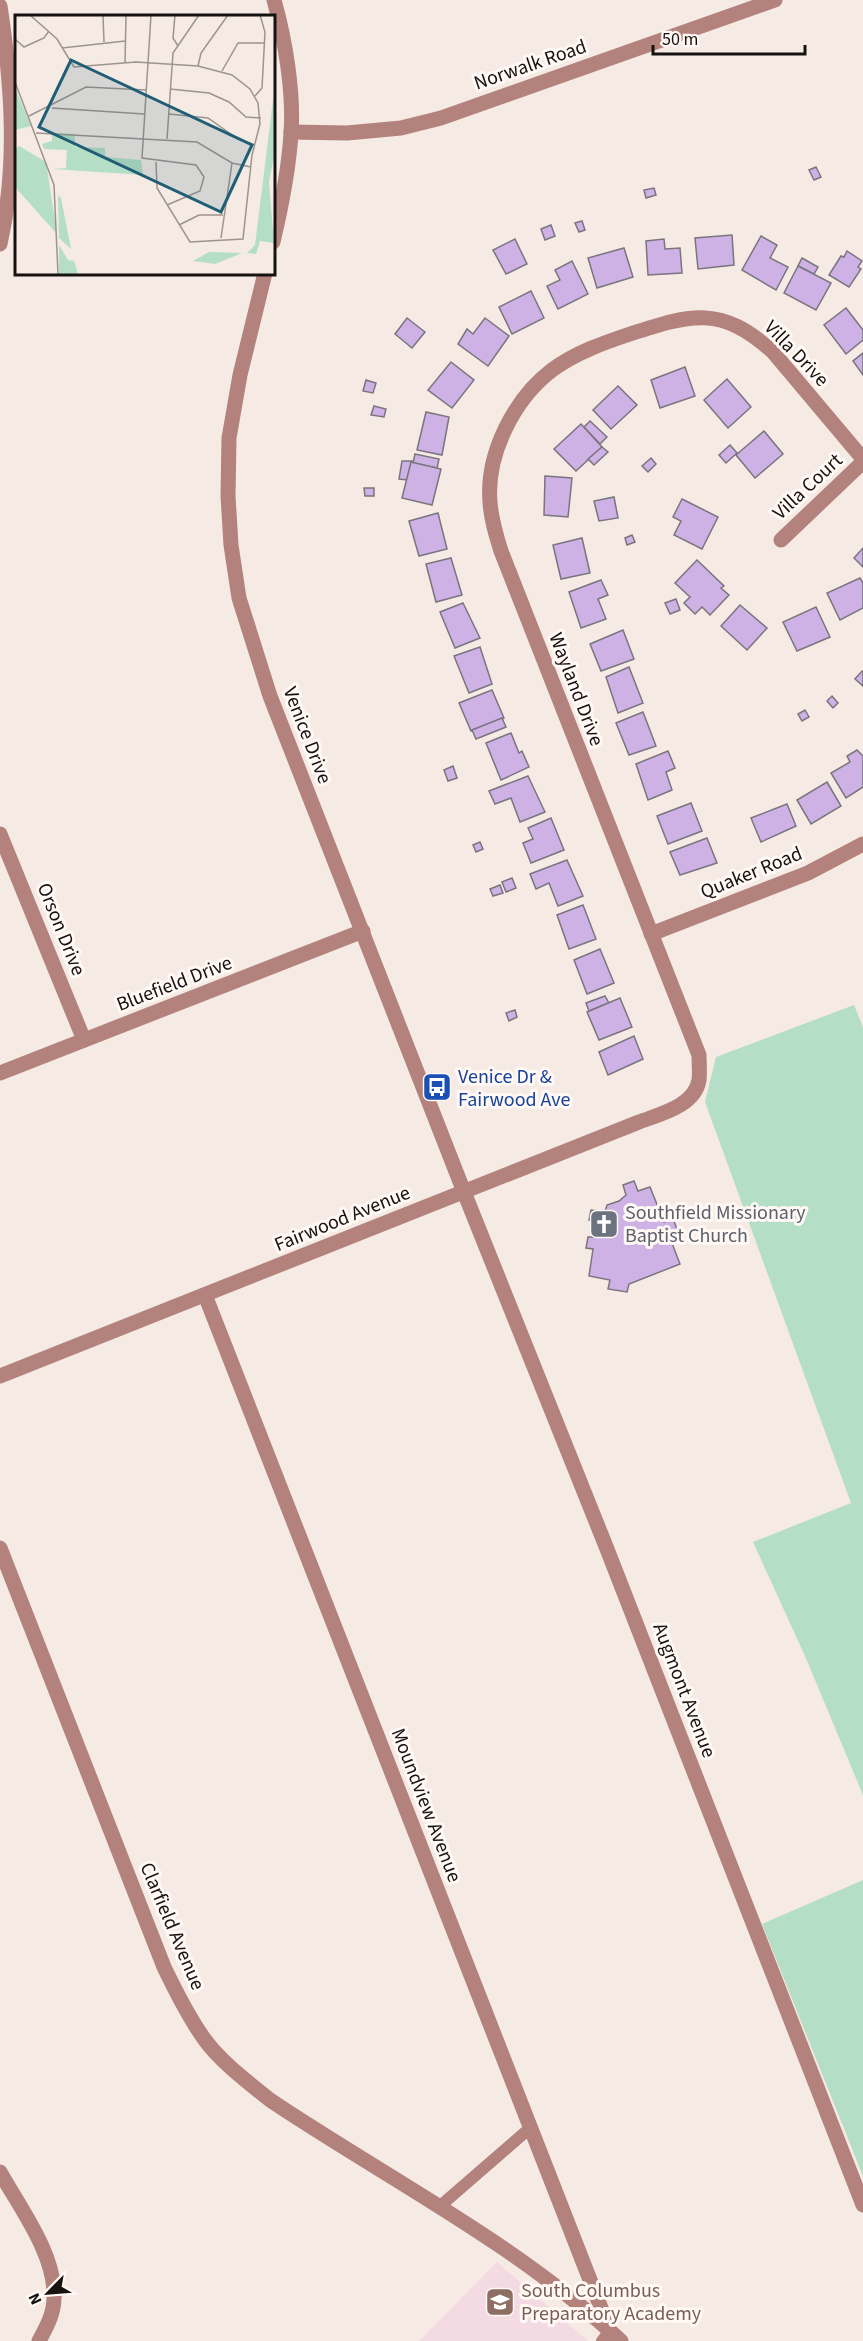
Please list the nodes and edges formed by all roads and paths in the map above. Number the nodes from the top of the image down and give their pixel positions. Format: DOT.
graph roads {
  1 [pos="274,0"];
  2 [pos="775,0"];
  3 [pos="0,6"];
  4 [pos="291,132"];
  5 [pos="274,236"];
  6 [pos="0,244"];
  7 [pos="265,274"];
  8 [pos="609,341"];
  9 [pos="863,460"];
  10 [pos="780,540"];
  11 [pos="0,834"];
  12 [pos="863,844"];
  13 [pos="363,932"];
  14 [pos="651,934"];
  15 [pos="84,1040"];
  16 [pos="0,1073"];
  17 [pos="695,1091"];
  18 [pos="464,1192"];
  19 [pos="205,1295"];
  20 [pos="0,1376"];
  21 [pos="0,1548"];
  22 [pos="530,2128"];
  23 [pos="0,2172"];
  24 [pos="863,2205"];
  25 [pos="439,2207"];
  26 [pos="611,2338"];
  27 [pos="39,2341"];
  1 -- 4 [label="street"];
  2 -- 4 [label="street, Norwalk Road"];
  3 -- 6 [label="street"];
  4 -- 5 [label="street"];
  7 -- 13 [label="street, Venice Drive"];
  8 -- 9 [label="street, Villa Drive"];
  8 -- 14 [label="street, Wayland Drive"];
  9 -- 10 [label="street, Villa Court"];
  11 -- 15 [label="street, Orson Drive"];
  12 -- 14 [label="street, Quaker Road"];
  13 -- 15 [label="street, Bluefield Drive"];
  13 -- 18 [label="street, Venice Drive"];
  14 -- 17 [label="street, Wayland Drive"];
  15 -- 16 [label="street, Bluefield Drive"];
  17 -- 18 [label="street, Fairwood Avenue"];
  18 -- 19 [label="street, Fairwood Avenue"];
  18 -- 24 [label="street, Augmont Avenue"];
  19 -- 20 [label="street, Fairwood Avenue"];
  19 -- 22 [label="street, Moundview Avenue"];
  21 -- 25 [label="street, Clarfield Avenue"];
  22 -- 25 [label="lane"];
  22 -- 26 [label="street, Moundview Avenue"];
  23 -- 27 [label="street"];
  25 -- 26 [label="street, Clarfield Avenue"];
}
